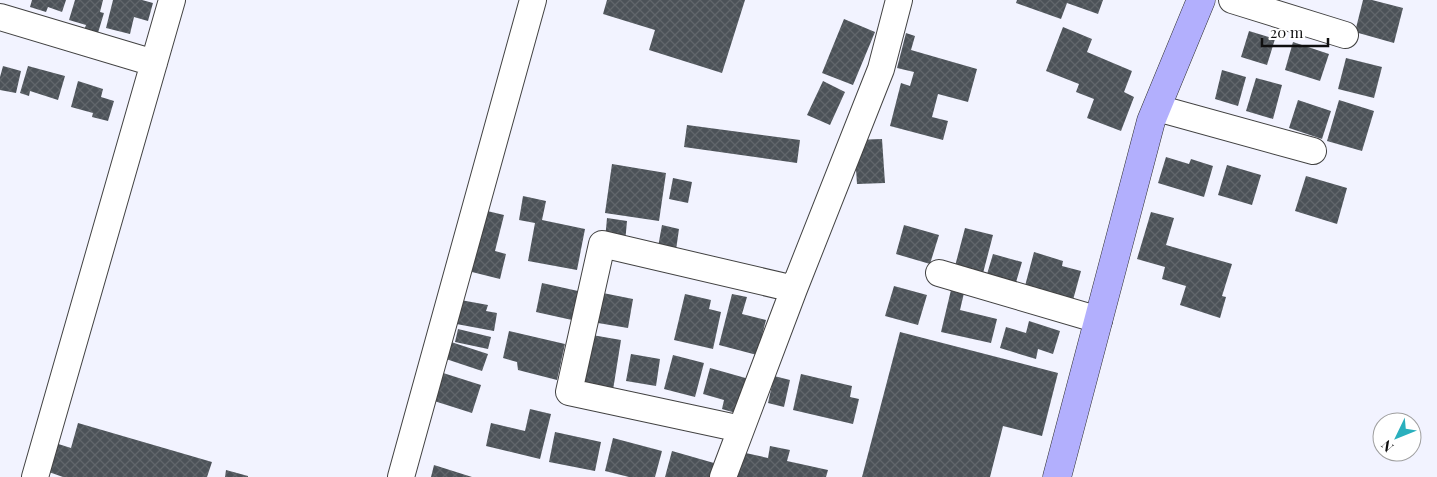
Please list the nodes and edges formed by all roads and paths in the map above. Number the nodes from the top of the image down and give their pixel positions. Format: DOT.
graph roads {
  1 [pos="172,0"];
  2 [pos="534,0"];
  3 [pos="899,0"];
  4 [pos="1201,0"];
  5 [pos="1232,0"];
  6 [pos="0,17"];
  7 [pos="1345,35"];
  8 [pos="154,63"];
  9 [pos="1157,108"];
  10 [pos="1313,151"];
  11 [pos="939,273"];
  12 [pos="794,288"];
  13 [pos="1099,320"];
  14 [pos="741,429"];
  15 [pos="35,477"];
  16 [pos="401,477"];
  17 [pos="723,477"];
  18 [pos="1057,477"];
  1 -- 8 [label="street"];
  2 -- 16 [label="street"];
  3 -- 12 [label="street"];
  4 -- 9 [label="street"];
  5 -- 7 [label="street"];
  6 -- 8 [label="street"];
  8 -- 15 [label="street"];
  9 -- 10 [label="street"];
  9 -- 13 [label="street"];
  11 -- 13 [label="street"];
  12 -- 14 [label="street"];
  12 -- 14 [label="street"];
  13 -- 18 [label="street"];
  14 -- 17 [label="street"];
}
